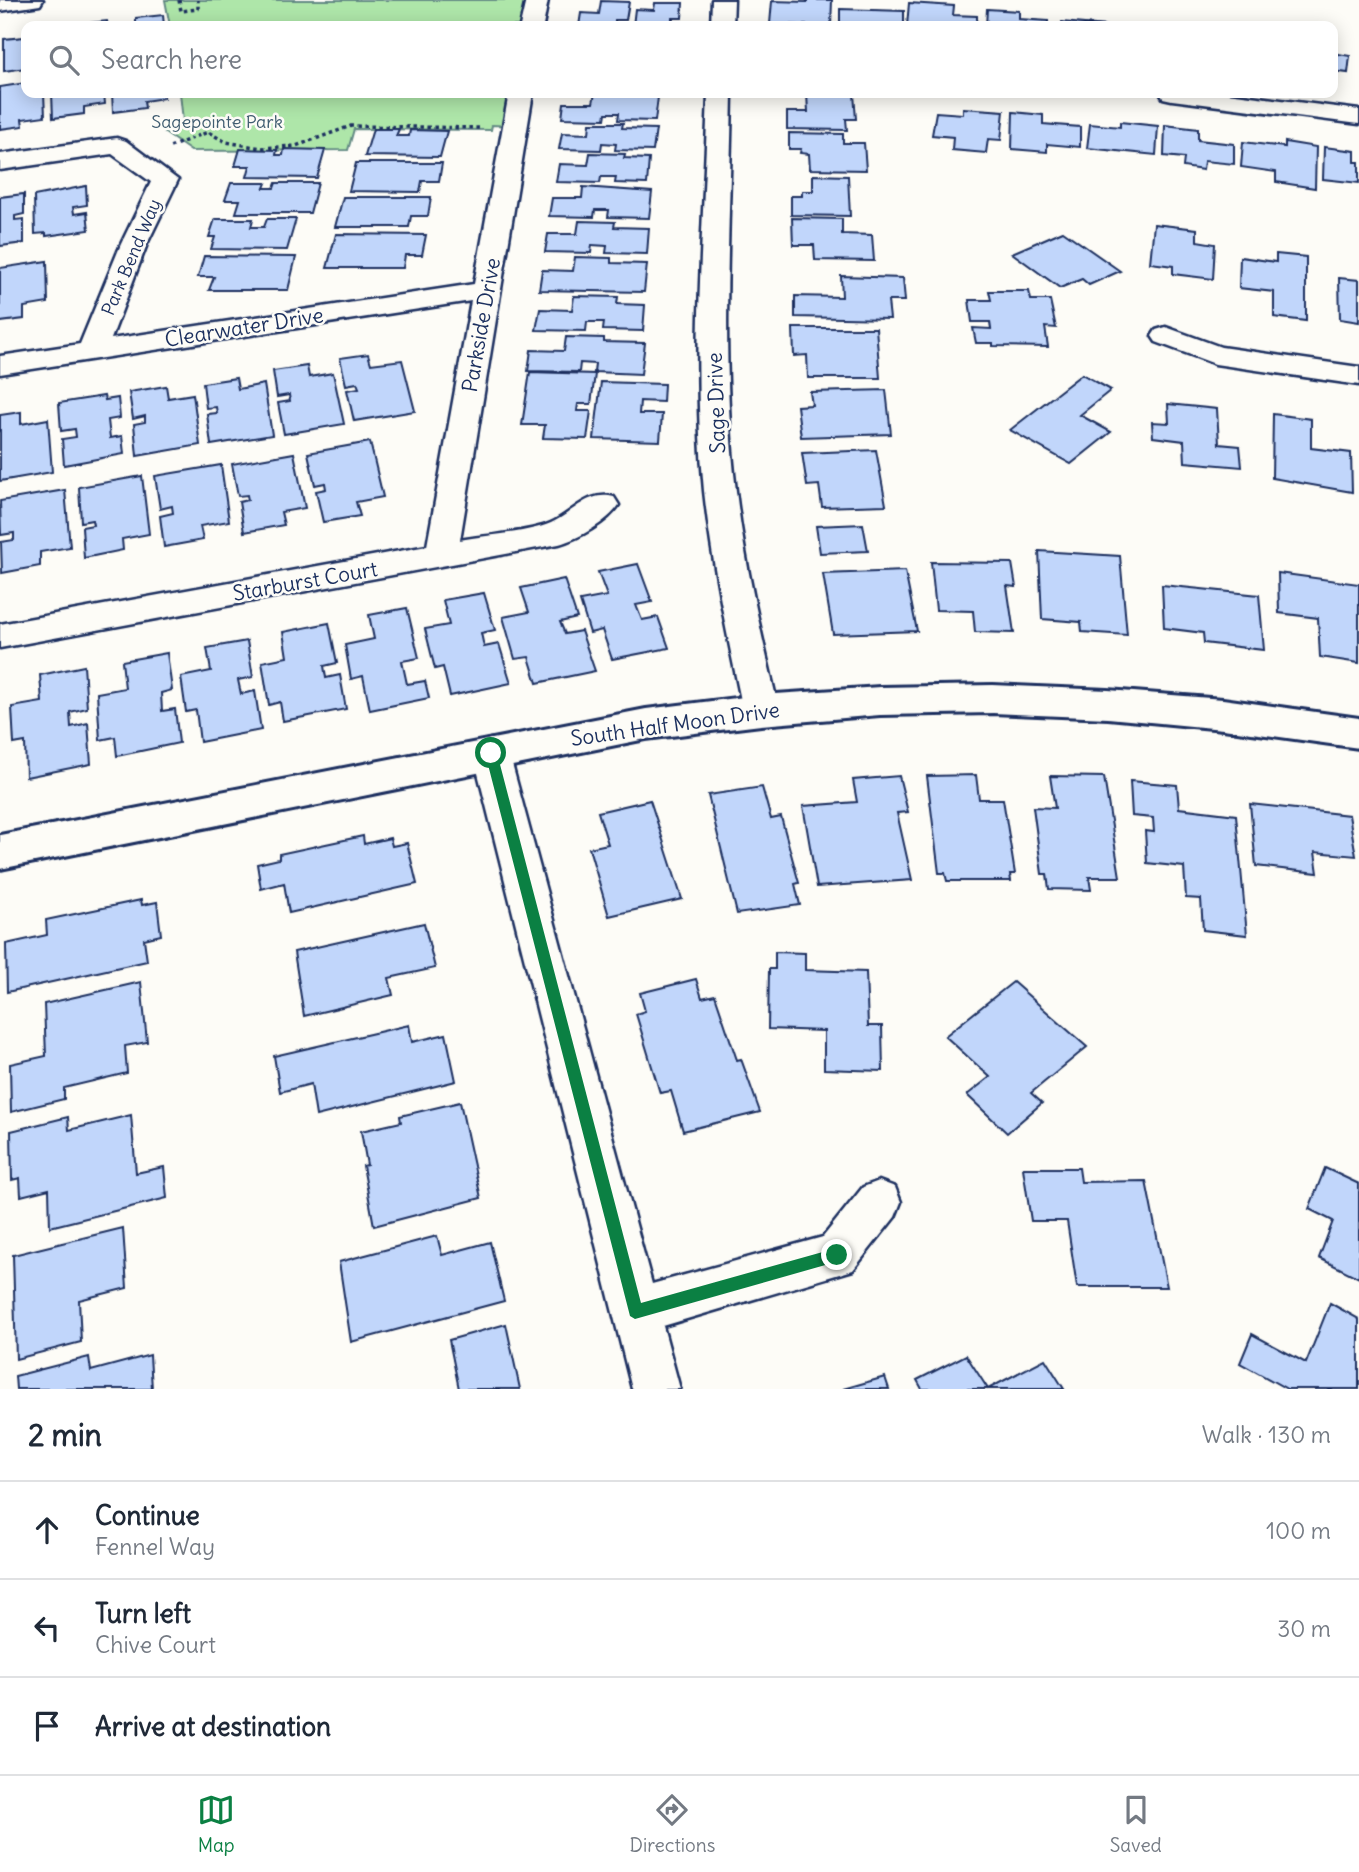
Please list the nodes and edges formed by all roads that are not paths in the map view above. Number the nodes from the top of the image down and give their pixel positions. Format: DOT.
graph roads {
  1 [pos="32,0"];
  2 [pos="537,0"];
  3 [pos="723,0"];
  4 [pos="0,4"];
  5 [pos="534,21"];
  6 [pos="722,21"];
  7 [pos="520,98"];
  8 [pos="720,98"];
  9 [pos="1211,98"];
  10 [pos="1359,117"];
  11 [pos="0,162"];
  12 [pos="487,289"];
  13 [pos="1166,335"];
  14 [pos="92,351"];
  15 [pos="0,365"];
  16 [pos="1359,376"];
  17 [pos="603,505"];
  18 [pos="441,556"];
  19 [pos="0,636"];
  20 [pos="761,710"];
  21 [pos="1359,733"];
  22 [pos="491,753"];
  23 [pos="0,852"];
  24 [pos="879,1202"];
  25 [pos="635,1311"];
  26 [pos="656,1389"];
  1 -- 4 [label="street"];
  2 -- 5 [label="street"];
  3 -- 6 [label="street"];
  7 -- 12 [label="street, Parkside Drive"];
  8 -- 20 [label="street, Sage Drive"];
  9 -- 10 [label="street"];
  11 -- 14 [label="street, Park Bend Way"];
  12 -- 14 [label="street, Clearwater Drive"];
  12 -- 18 [label="street, Parkside Drive"];
  13 -- 16 [label="street"];
  14 -- 15 [label="street, Clearwater Drive"];
  17 -- 18 [label="street, Starburst Court"];
  18 -- 19 [label="street, Starburst Court"];
  20 -- 21 [label="street, South Half Moon Drive"];
  20 -- 22 [label="street, South Half Moon Drive"];
  22 -- 23 [label="street, South Half Moon Drive"];
  22 -- 25 [label="street"];
  24 -- 25 [label="street"];
  25 -- 26 [label="street"];
}
